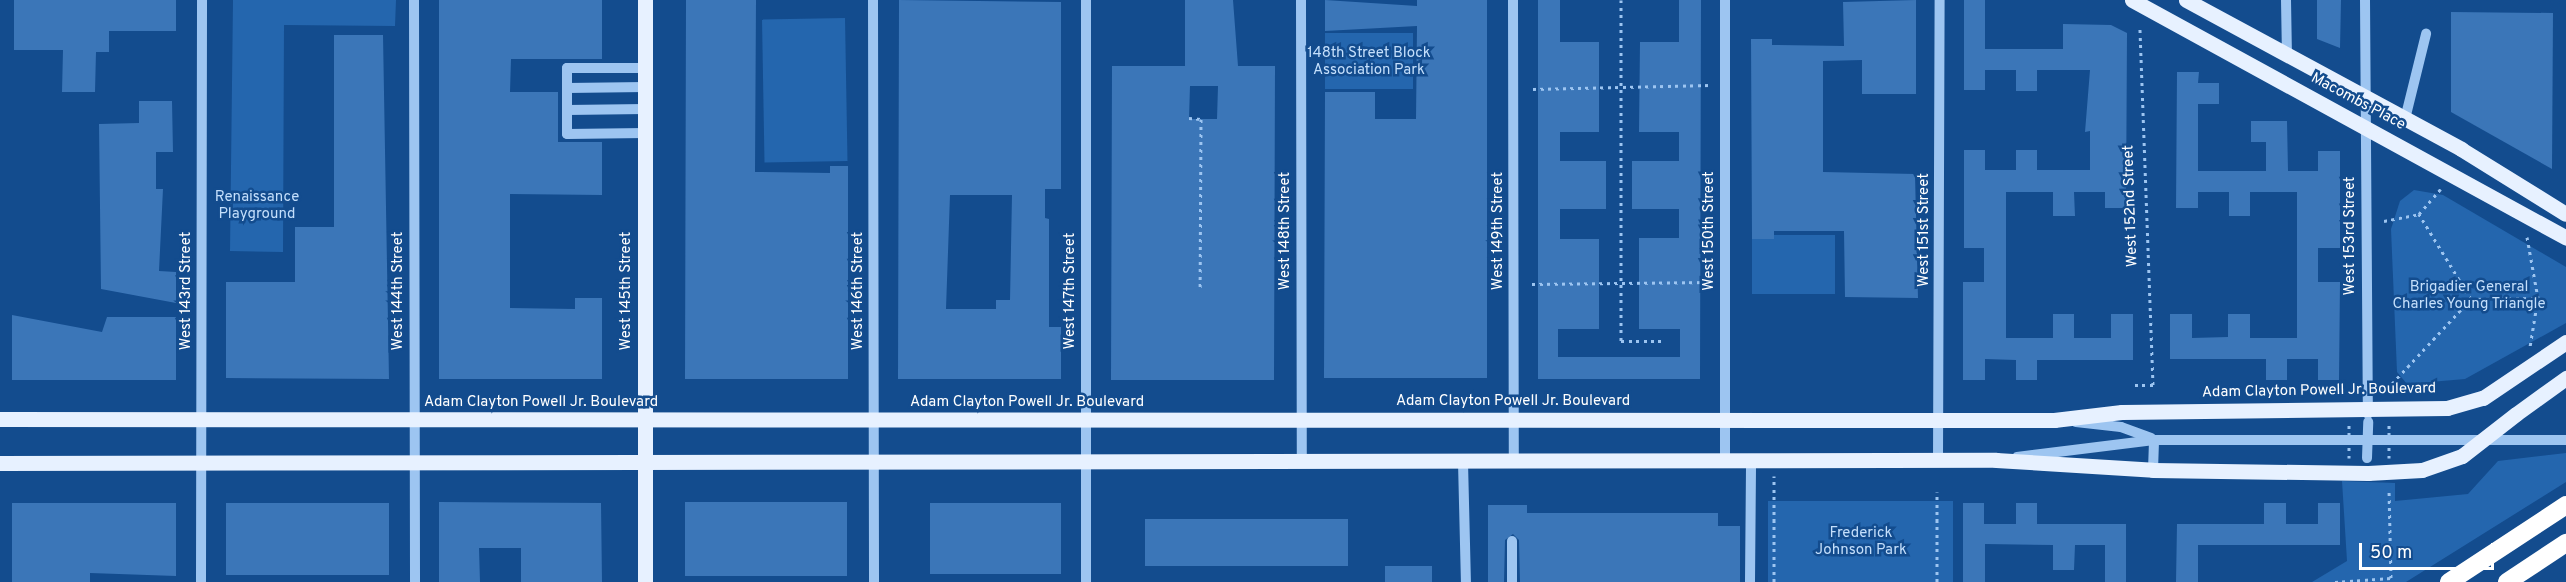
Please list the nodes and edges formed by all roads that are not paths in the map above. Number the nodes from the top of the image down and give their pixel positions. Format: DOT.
graph roads {
  1 [pos="202,0"];
  2 [pos="414,0"];
  3 [pos="645,0"];
  4 [pos="873,0"];
  5 [pos="1086,0"];
  6 [pos="1301,0"];
  7 [pos="1513,0"];
  8 [pos="1725,0"];
  9 [pos="1940,0"];
  10 [pos="2186,0"];
  11 [pos="2286,0"];
  12 [pos="2365,0"];
  13 [pos="2140,2"];
  14 [pos="2426,34"];
  15 [pos="2287,55"];
  16 [pos="645,68"];
  17 [pos="645,87"];
  18 [pos="567,88"];
  19 [pos="2364,96"];
  20 [pos="645,109"];
  21 [pos="567,110"];
  22 [pos="2405,119"];
  23 [pos="2365,126"];
  24 [pos="645,133"];
  25 [pos="2566,214"];
  26 [pos="2564,232"];
  27 [pos="2566,342"];
  28 [pos="2566,378"];
  29 [pos="2368,415"];
  30 [pos="1301,419"];
  31 [pos="0,420"];
  32 [pos="202,420"];
  33 [pos="414,420"];
  34 [pos="645,420"];
  35 [pos="1514,420"];
  36 [pos="1726,420"];
  37 [pos="1939,420"];
  38 [pos="2054,420"];
  39 [pos="874,421"];
  40 [pos="1086,421"];
  41 [pos="2154,440"];
  42 [pos="2566,440"];
  43 [pos="1996,460"];
  44 [pos="414,461"];
  45 [pos="1751,461"];
  46 [pos="1938,461"];
  47 [pos="201,462"];
  48 [pos="645,462"];
  49 [pos="874,462"];
  50 [pos="1086,462"];
  51 [pos="1302,462"];
  52 [pos="1463,462"];
  53 [pos="1514,462"];
  54 [pos="1725,462"];
  55 [pos="0,463"];
  56 [pos="2367,465"];
  57 [pos="2154,470"];
  58 [pos="2566,505"];
  59 [pos="1512,541"];
  60 [pos="2566,543"];
  61 [pos="201,582"];
  62 [pos="415,582"];
  63 [pos="645,582"];
  64 [pos="874,582"];
  65 [pos="1086,582"];
  66 [pos="1466,582"];
  67 [pos="1512,582"];
  68 [pos="1750,582"];
  69 [pos="2449,582"];
  70 [pos="2507,582"];
  1 -- 32 [label="street, West 143rd Street"];
  2 -- 33 [label="street, West 144th Street"];
  3 -- 16 [label="main road, West 145th Street"];
  4 -- 39 [label="street, West 146th Street"];
  5 -- 40 [label="street, West 147th Street"];
  6 -- 30 [label="street, West 148th Street"];
  7 -- 35 [label="street, West 149th Street"];
  8 -- 36 [label="street, West 150th Street"];
  9 -- 37 [label="street, West 151st Street"];
  10 -- 15 [label="main road, Macombs Place"];
  11 -- 15 [label="street"];
  12 -- 19 [label="street, West 153rd Street"];
  13 -- 23 [label="main road, Macombs Place"];
  14 -- 22 [label="street"];
  15 -- 19 [label="main road, Macombs Place"];
  16 -- 17 [label="main road, West 145th Street"];
  16 -- 18 [label="street"];
  17 -- 18 [label="street"];
  17 -- 20 [label="main road, West 145th Street"];
  18 -- 21 [label="street"];
  19 -- 22 [label="main road, Macombs Place"];
  19 -- 23 [label="street, West 153rd Street"];
  20 -- 21 [label="street"];
  20 -- 24 [label="main road, West 145th Street"];
  21 -- 24 [label="street"];
  22 -- 25 [label="main road, Macombs Place"];
  23 -- 26 [label="main road, Macombs Place"];
  23 -- 29 [label="street, West 153rd Street"];
  24 -- 34 [label="main road, West 145th Street"];
  27 -- 29 [label="main road, Adam Clayton Powell Jr. Boulevard"];
  28 -- 56 [label="main road, Adam Clayton Powell Jr. Boulevard, bridge"];
  29 -- 38 [label="main road, Adam Clayton Powell Jr. Boulevard"];
  29 -- 56 [label="street, West 153rd Street, bridge"];
  30 -- 35 [label="main road, Adam Clayton Powell Jr. Boulevard"];
  30 -- 40 [label="main road, Adam Clayton Powell Jr. Boulevard"];
  30 -- 51 [label="street, West 148th Street"];
  31 -- 32 [label="main road, Adam Clayton Powell Jr. Boulevard"];
  32 -- 33 [label="main road, Adam Clayton Powell Jr. Boulevard"];
  32 -- 47 [label="street, West 143rd Street"];
  33 -- 34 [label="main road, Adam Clayton Powell Jr. Boulevard"];
  33 -- 44 [label="street, West 144th Street"];
  34 -- 39 [label="main road, Adam Clayton Powell Jr. Boulevard"];
  34 -- 48 [label="main road, West 145th Street"];
  35 -- 36 [label="main road, Adam Clayton Powell Jr. Boulevard"];
  35 -- 53 [label="street, West 149th Street"];
  36 -- 37 [label="main road, Adam Clayton Powell Jr. Boulevard"];
  36 -- 54 [label="street, West 150th Street"];
  37 -- 38 [label="main road, Adam Clayton Powell Jr. Boulevard"];
  37 -- 46 [label="street, West 151st Street"];
  38 -- 41 [label="street, Adam Clayton Powell Jr. Boulevard"];
  39 -- 40 [label="main road, Adam Clayton Powell Jr. Boulevard"];
  39 -- 49 [label="street, West 146th Street"];
  40 -- 50 [label="street, West 147th Street"];
  41 -- 42 [label="street, Adam Clayton Powell Jr. Boulevard"];
  41 -- 43 [label="street, Adam Clayton Powell Jr. Boulevard"];
  41 -- 57 [label="street"];
  43 -- 46 [label="main road, Adam Clayton Powell Jr. Boulevard"];
  43 -- 57 [label="main road, Adam Clayton Powell Jr. Boulevard"];
  44 -- 47 [label="main road, Adam Clayton Powell Jr. Boulevard"];
  44 -- 48 [label="main road, Adam Clayton Powell Jr. Boulevard"];
  44 -- 62 [label="street, West 144th Street"];
  45 -- 46 [label="main road, Adam Clayton Powell Jr. Boulevard"];
  45 -- 54 [label="main road, Adam Clayton Powell Jr. Boulevard"];
  45 -- 68 [label="street"];
  47 -- 55 [label="main road, Adam Clayton Powell Jr. Boulevard"];
  47 -- 61 [label="street, West 143rd Street"];
  48 -- 49 [label="main road, Adam Clayton Powell Jr. Boulevard"];
  48 -- 63 [label="main road, West 145th Street"];
  49 -- 50 [label="main road, Adam Clayton Powell Jr. Boulevard"];
  49 -- 64 [label="street, West 146th Street"];
  50 -- 51 [label="main road, Adam Clayton Powell Jr. Boulevard"];
  50 -- 65 [label="street, West 147th Street"];
  51 -- 52 [label="main road, Adam Clayton Powell Jr. Boulevard"];
  52 -- 53 [label="main road, Adam Clayton Powell Jr. Boulevard"];
  52 -- 66 [label="street"];
  53 -- 54 [label="main road, Adam Clayton Powell Jr. Boulevard"];
  56 -- 57 [label="main road, Adam Clayton Powell Jr. Boulevard"];
  58 -- 69 [label="highway"];
  59 -- 67 [label="street"];
  60 -- 70 [label="highway"];
}
